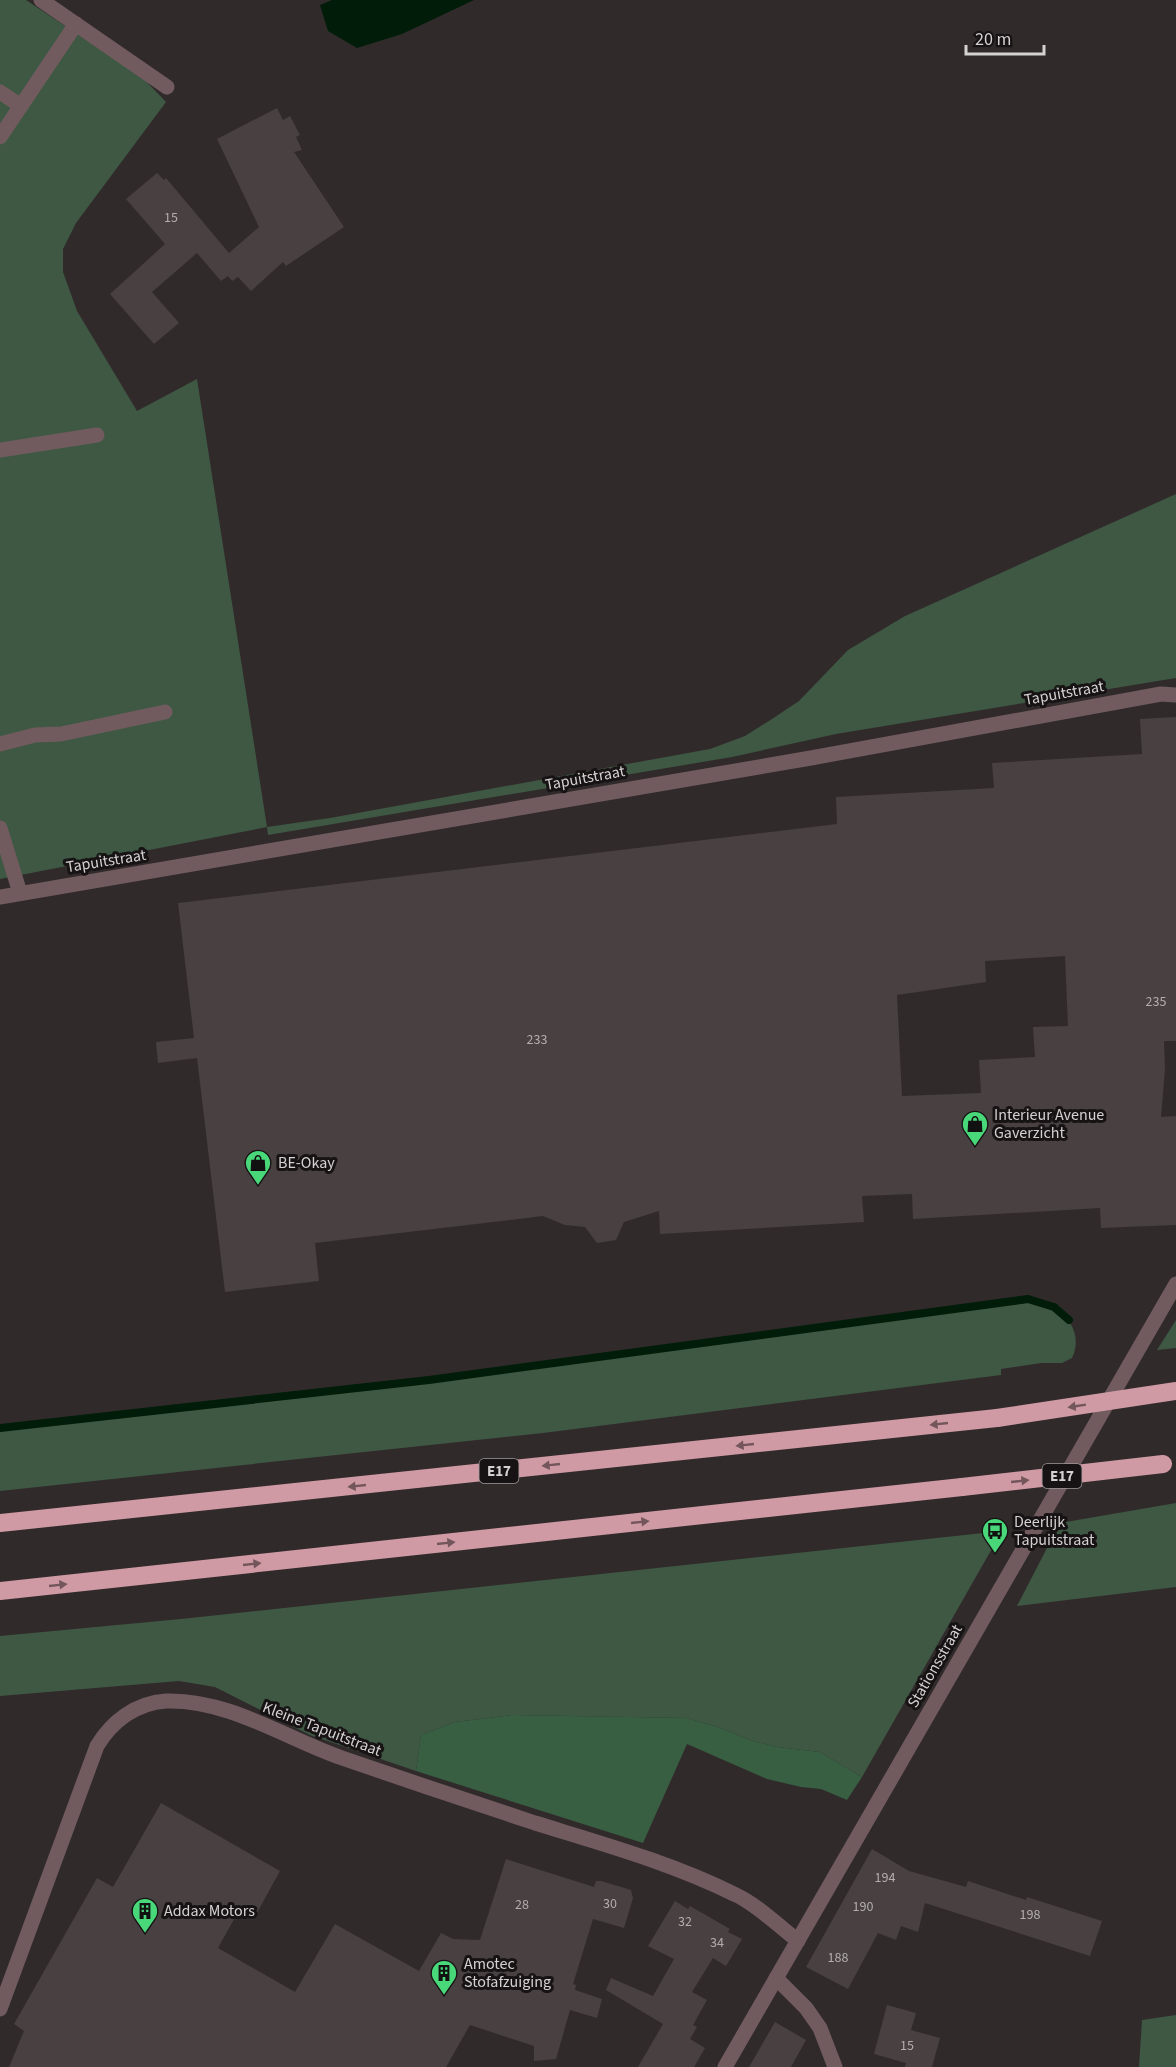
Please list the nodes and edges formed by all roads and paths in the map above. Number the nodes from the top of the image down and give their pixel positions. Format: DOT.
graph roads {
  1 [pos="41,0"];
  2 [pos="76,24"];
  3 [pos="167,87"];
  4 [pos="0,92"];
  5 [pos="21,106"];
  6 [pos="0,137"];
  7 [pos="97,435"];
  8 [pos="0,450"];
  9 [pos="1176,695"];
  10 [pos="165,712"];
  11 [pos="0,744"];
  12 [pos="0,828"];
  13 [pos="20,893"];
  14 [pos="0,897"];
  15 [pos="1176,1284"];
  16 [pos="1176,1391"];
  17 [pos="1169,1463"];
  18 [pos="0,1523"];
  19 [pos="0,1591"];
  20 [pos="798,1941"];
  21 [pos="776,1978"];
  22 [pos="0,2009"];
  23 [pos="725,2067"];
  24 [pos="835,2067"];
  1 -- 2 [label="street"];
  2 -- 3 [label="street"];
  2 -- 5 [label="street"];
  4 -- 5 [label="street"];
  5 -- 6 [label="street"];
  7 -- 8 [label="street"];
  9 -- 13 [label="street, Tapuitstraat"];
  10 -- 11 [label="street"];
  12 -- 13 [label="street"];
  13 -- 14 [label="street, Tapuitstraat"];
  15 -- 20 [label="street, Stationsstraat"];
  16 -- 18 [label="highway, E17, one-way, bridge"];
  19 -- 17 [label="highway, E17, one-way, bridge"];
  20 -- 21 [label="street, Stationsstraat"];
  20 -- 22 [label="street, Kleine Tapuitstraat"];
  21 -- 23 [label="street, Stationsstraat"];
  21 -- 24 [label="street"];
}
